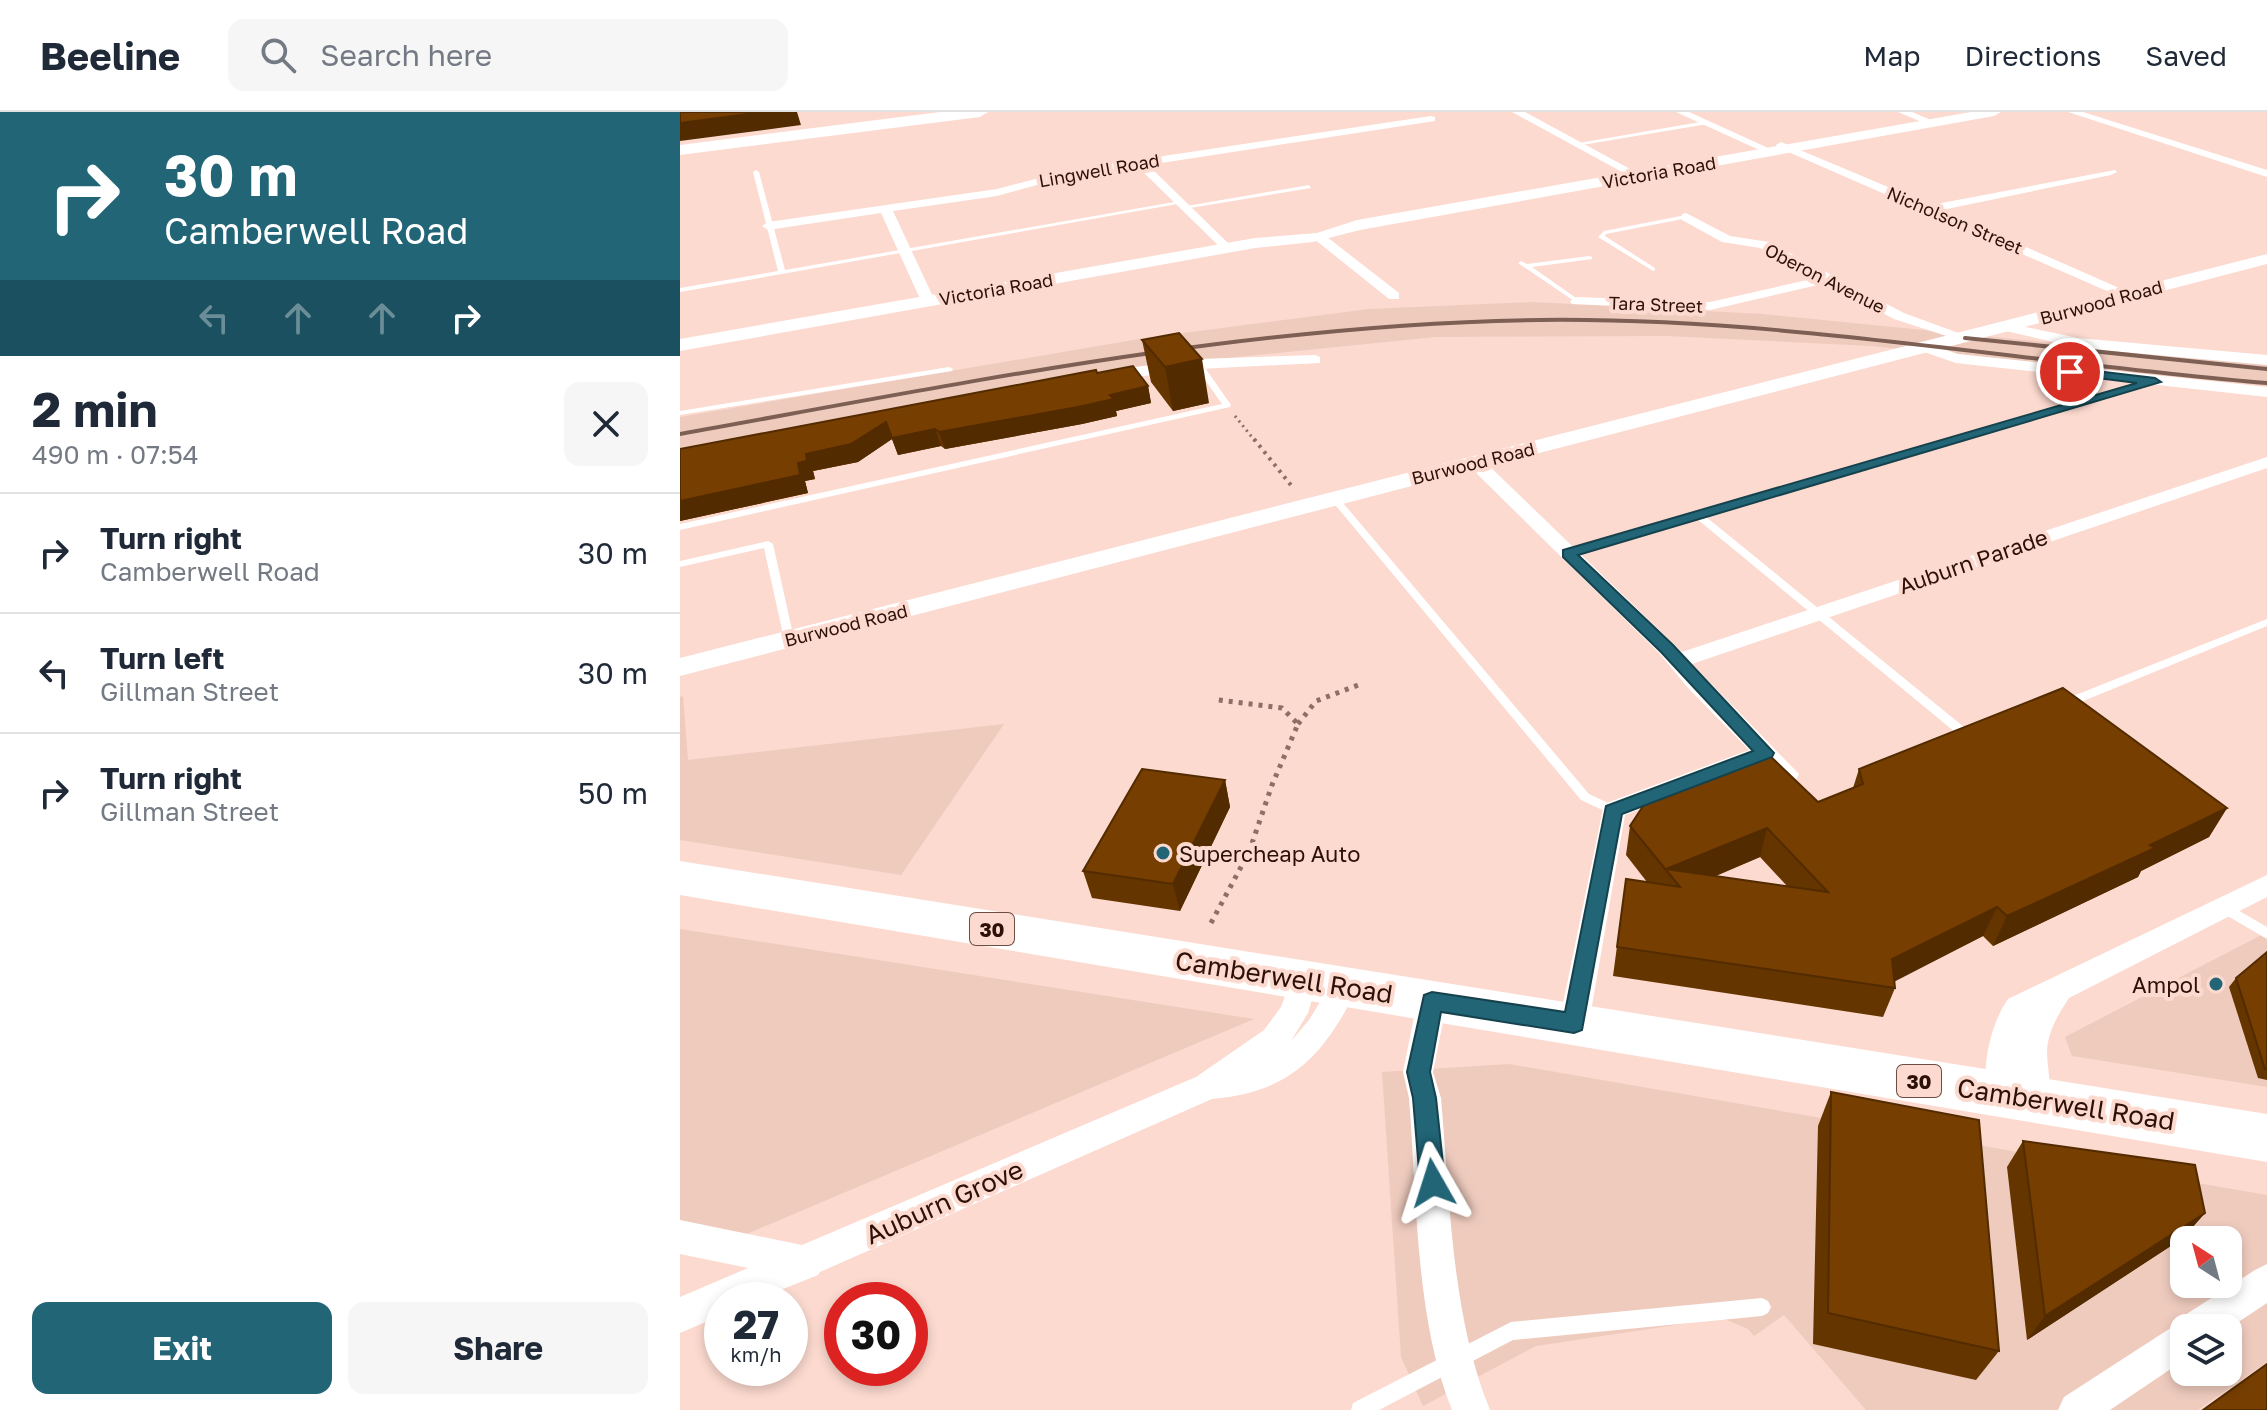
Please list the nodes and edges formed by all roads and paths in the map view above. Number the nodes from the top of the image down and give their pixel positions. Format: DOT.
graph roads {
  1 [pos="980,112"];
  2 [pos="1517,112"];
  3 [pos="1681,112"];
  4 [pos="1903,112"];
  5 [pos="1968,112"];
  6 [pos="1994,112"];
  7 [pos="2073,112"];
  8 [pos="1431,119"];
  9 [pos="1929,121"];
  10 [pos="1706,123"];
  11 [pos="1576,144"];
  12 [pos="1777,149"];
  13 [pos="680,150"];
  14 [pos="1140,163"];
  15 [pos="756,172"];
  16 [pos="2111,172"];
  17 [pos="1633,174"];
  18 [pos="2267,174"];
  19 [pos="1309,187"];
  20 [pos="1182,205"];
  21 [pos="1930,209"];
  22 [pos="886,210"];
  23 [pos="1686,217"];
  24 [pos="768,226"];
  25 [pos="1314,232"];
  26 [pos="1224,246"];
  27 [pos="906,251"];
  28 [pos="1590,258"];
  29 [pos="2267,259"];
  30 [pos="1653,269"];
  31 [pos="782,272"];
  32 [pos="1827,279"];
  33 [pos="680,290"];
  34 [pos="2128,295"];
  35 [pos="1394,296"];
  36 [pos="927,298"];
  37 [pos="1577,301"];
  38 [pos="2007,327"];
  39 [pos="1965,335"];
  40 [pos="680,338"];
  41 [pos="680,345"];
  42 [pos="1925,350"];
  43 [pos="1315,360"];
  44 [pos="2265,360"];
  45 [pos="1198,364"];
  46 [pos="949,369"];
  47 [pos="1085,379"];
  48 [pos="2155,382"];
  49 [pos="2267,392"];
  50 [pos="1227,405"];
  51 [pos="680,413"];
  52 [pos="2267,462"];
  53 [pos="1476,463"];
  54 [pos="1335,499"];
  55 [pos="1307,506"];
  56 [pos="1698,515"];
  57 [pos="680,527"];
  58 [pos="1568,553"];
  59 [pos="680,564"];
  60 [pos="1818,613"];
  61 [pos="2267,622"];
  62 [pos="789,639"];
  63 [pos="1679,661"];
  64 [pos="680,667"];
  65 [pos="1361,684"];
  66 [pos="1218,700"];
  67 [pos="2047,711"];
  68 [pos="1298,724"];
  69 [pos="1988,735"];
  70 [pos="1973,741"];
  71 [pos="1959,746"];
  72 [pos="1765,753"];
  73 [pos="1807,794"];
  74 [pos="1613,810"];
  75 [pos="680,878"];
  76 [pos="2267,885"];
  77 [pos="2224,907"];
  78 [pos="1211,923"];
  79 [pos="2267,934"];
  80 [pos="1324,984"];
  81 [pos="1432,1002"];
  82 [pos="1574,1023"];
  83 [pos="2019,1097"];
  84 [pos="2267,1138"];
  85 [pos="680,1237"];
  86 [pos="806,1263"];
  87 [pos="2267,1282"];
  88 [pos="1762,1307"];
  89 [pos="2219,1314"];
  90 [pos="680,1315"];
  91 [pos="2170,1347"];
  92 [pos="1452,1361"];
  93 [pos="1360,1410"];
  94 [pos="1471,1410"];
  95 [pos="2077,1410"];
  1 -- 13 [label="main road"];
  2 -- 11 [label="street"];
  3 -- 10 [label="street, Nicholson Street"];
  4 -- 9 [label="street"];
  5 -- 9 [label="street, Victoria Road"];
  6 -- 9 [label="street, Victoria Road"];
  7 -- 18 [label="street"];
  8 -- 14 [label="street, Lingwell Road"];
  9 -- 12 [label="street, Victoria Road"];
  10 -- 11 [label="lane"];
  10 -- 12 [label="street, Nicholson Street"];
  11 -- 17 [label="street"];
  12 -- 17 [label="street, Victoria Road"];
  12 -- 21 [label="street, Nicholson Street"];
  14 -- 20 [label="street"];
  14 -- 22 [label="street, Lingwell Road"];
  15 -- 24 [label="lane"];
  16 -- 21 [label="street"];
  17 -- 25 [label="street, Victoria Road"];
  19 -- 20 [label="lane"];
  20 -- 26 [label="street"];
  20 -- 27 [label="lane"];
  21 -- 34 [label="street, Nicholson Street"];
  22 -- 24 [label="street, Lingwell Road"];
  22 -- 27 [label="street"];
  23 -- 30 [label="lane"];
  23 -- 32 [label="street, Oberon Avenue"];
  24 -- 31 [label="lane"];
  25 -- 26 [label="street, Victoria Road"];
  25 -- 35 [label="street"];
  26 -- 36 [label="street, Victoria Road"];
  27 -- 31 [label="lane"];
  27 -- 36 [label="street"];
  28 -- 37 [label="lane"];
  29 -- 34 [label="street, Burwood Road"];
  31 -- 33 [label="lane"];
  32 -- 37 [label="street, Tara Street"];
  32 -- 39 [label="street, Oberon Avenue"];
  34 -- 38 [label="street, Burwood Road"];
  36 -- 40 [label="street, Victoria Road"];
  36 -- 41 [label="street, Victoria Road"];
  38 -- 39 [label="street, Burwood Road"];
  38 -- 44 [label="street"];
  39 -- 42 [label="street, Burwood Road"];
  42 -- 48 [label="street"];
  42 -- 53 [label="street, Burwood Road"];
  43 -- 45 [label="street"];
  45 -- 47 [label="street"];
  45 -- 50 [label="lane"];
  46 -- 51 [label="lane"];
  48 -- 49 [label="street"];
  48 -- 56 [label="lane"];
  50 -- 55 [label="path"];
  50 -- 57 [label="lane"];
  52 -- 60 [label="street, Auburn Parade"];
  53 -- 54 [label="street, Burwood Road"];
  53 -- 58 [label="street"];
  54 -- 55 [label="street, Burwood Road"];
  54 -- 74 [label="lane"];
  55 -- 62 [label="street, Burwood Road"];
  56 -- 58 [label="lane"];
  56 -- 60 [label="lane"];
  58 -- 63 [label="street"];
  59 -- 62 [label="lane"];
  60 -- 63 [label="street, Auburn Parade"];
  60 -- 70 [label="lane"];
  61 -- 67 [label="lane"];
  62 -- 64 [label="street, Burwood Road"];
  63 -- 72 [label="street"];
  65 -- 68 [label="path"];
  66 -- 68 [label="path"];
  68 -- 78 [label="path"];
  69 -- 70 [label="lane"];
  70 -- 71 [label="lane"];
  72 -- 73 [label="street"];
  72 -- 74 [label="street"];
  74 -- 82 [label="street"];
  75 -- 80 [label="main road, Camberwell Road / 30"];
  76 -- 77 [label="street"];
  77 -- 79 [label="lane"];
  77 -- 83 [label="street"];
  80 -- 81 [label="main road, Camberwell Road / 30"];
  80 -- 86 [label="street, Auburn Grove"];
  81 -- 82 [label="main road, Camberwell Road / 30"];
  81 -- 92 [label="street"];
  82 -- 83 [label="main road, Camberwell Road / 30"];
  83 -- 84 [label="main road, Camberwell Road / 30"];
  85 -- 86 [label="street"];
  86 -- 90 [label="street, Auburn Grove"];
  87 -- 89 [label="street"];
  88 -- 92 [label="lane"];
  91 -- 95 [label="street"];
  92 -- 93 [label="lane"];
  92 -- 94 [label="street"];
}
